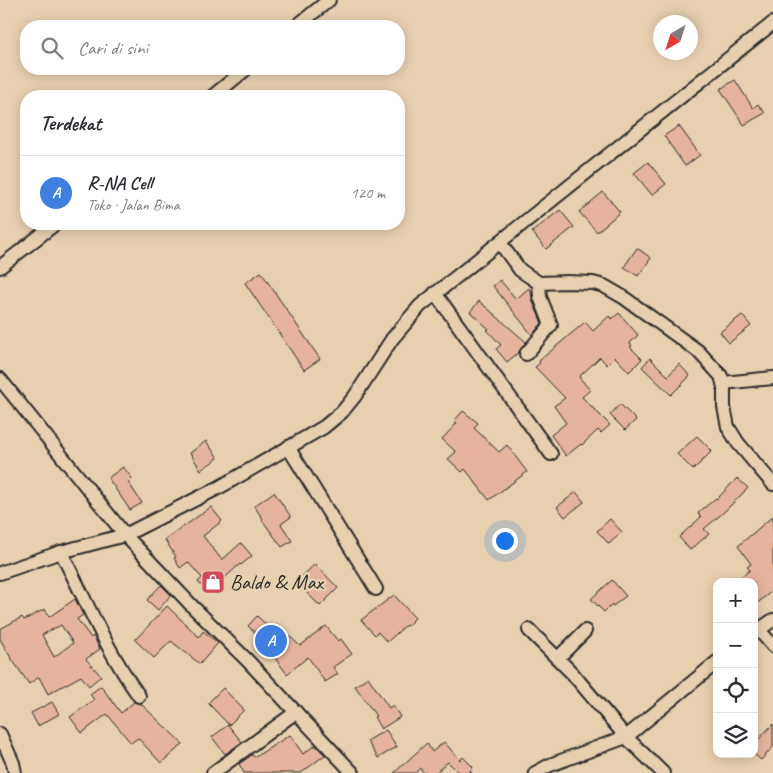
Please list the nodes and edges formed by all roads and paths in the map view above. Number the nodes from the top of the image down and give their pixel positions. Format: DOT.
graph roads {
  1 [pos="329,0"];
  2 [pos="304,20"];
  3 [pos="773,23"];
  4 [pos="239,75"];
  5 [pos="220,90"];
  6 [pos="47,230"];
  7 [pos="500,242"];
  8 [pos="0,267"];
  9 [pos="539,283"];
  10 [pos="435,293"];
  11 [pos="526,354"];
  12 [pos="773,378"];
  13 [pos="0,379"];
  14 [pos="723,383"];
  15 [pos="288,447"];
  16 [pos="552,454"];
  17 [pos="773,484"];
  18 [pos="124,535"];
  19 [pos="61,552"];
  20 [pos="0,573"];
  21 [pos="376,589"];
  22 [pos="773,620"];
  23 [pos="529,630"];
  24 [pos="758,630"];
  25 [pos="585,631"];
  26 [pos="758,633"];
  27 [pos="773,646"];
  28 [pos="558,658"];
  29 [pos="713,665"];
  30 [pos="139,696"];
  31 [pos="296,712"];
  32 [pos="0,734"];
  33 [pos="626,737"];
  34 [pos="15,773"];
  35 [pos="213,773"];
  36 [pos="353,773"];
  37 [pos="535,773"];
  38 [pos="663,773"];
  1 -- 2 [label="street"];
  3 -- 7 [label="street"];
  4 -- 5 [label="street"];
  6 -- 8 [label="street"];
  7 -- 9 [label="street"];
  7 -- 10 [label="street"];
  9 -- 11 [label="street"];
  9 -- 14 [label="street"];
  10 -- 15 [label="street"];
  10 -- 16 [label="street"];
  12 -- 14 [label="street"];
  13 -- 18 [label="street"];
  14 -- 17 [label="street"];
  15 -- 18 [label="street"];
  15 -- 21 [label="street"];
  18 -- 19 [label="street"];
  18 -- 31 [label="street"];
  19 -- 20 [label="street"];
  19 -- 30 [label="street"];
  22 -- 24 [label="street"];
  23 -- 28 [label="street"];
  25 -- 28 [label="street"];
  26 -- 27 [label="street"];
  28 -- 33 [label="street"];
  29 -- 33 [label="street"];
  31 -- 35 [label="street"];
  31 -- 36 [label="street"];
  32 -- 34 [label="street"];
  33 -- 37 [label="street"];
  33 -- 38 [label="street"];
}
